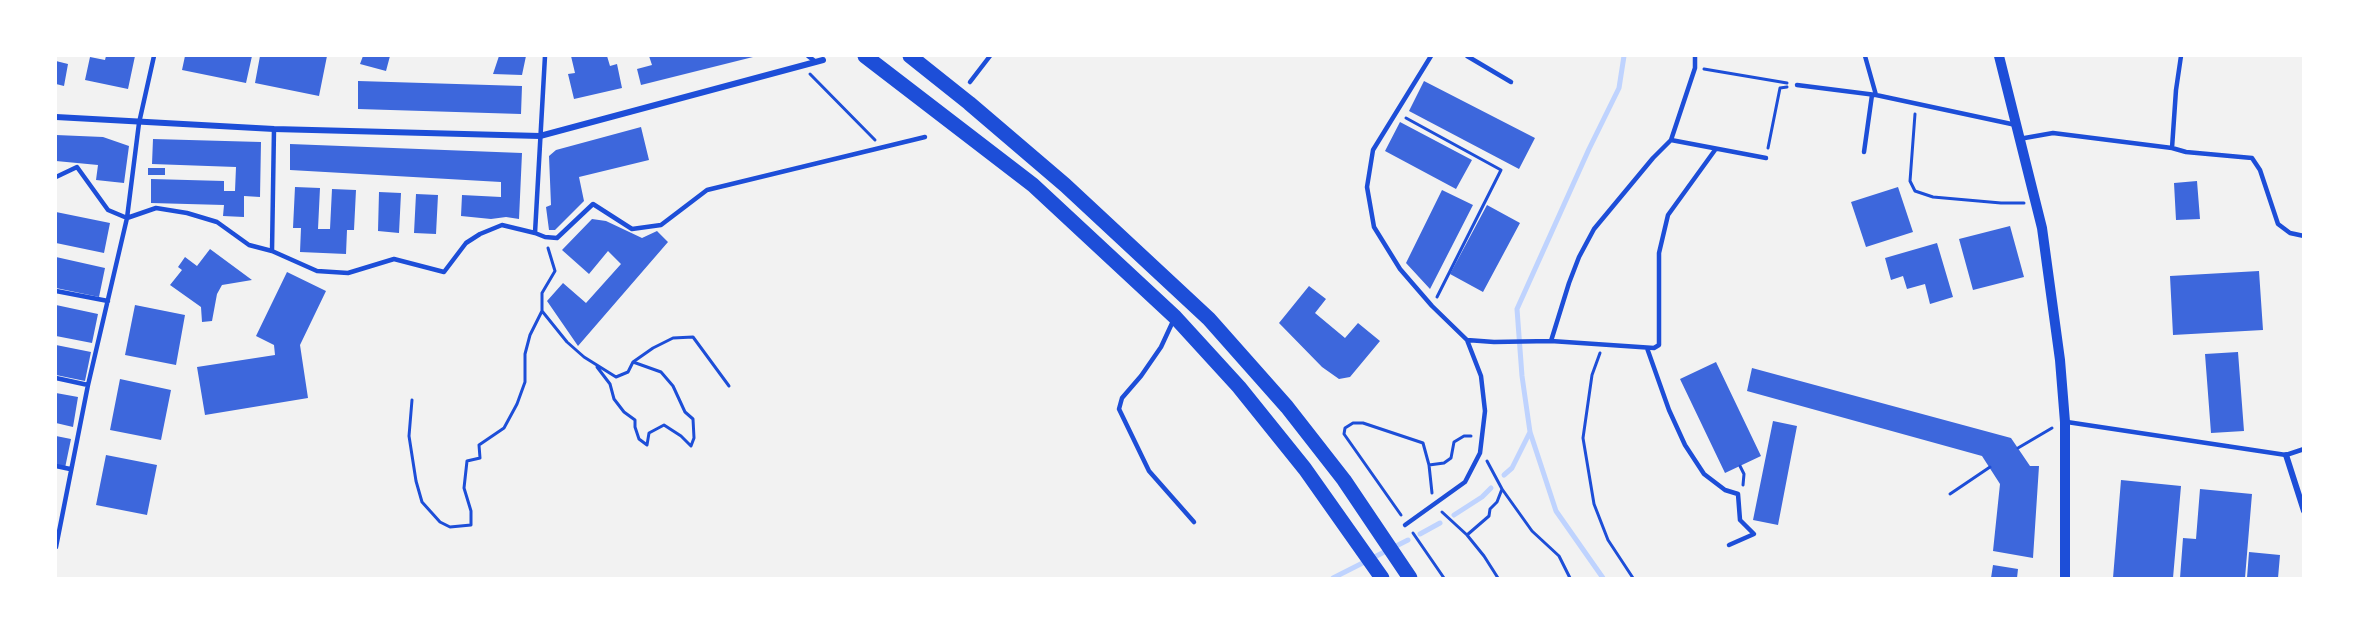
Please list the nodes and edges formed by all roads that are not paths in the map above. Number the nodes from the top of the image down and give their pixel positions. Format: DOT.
graph roads {
  1 [pos="154,56"];
  2 [pos="545,56"];
  3 [pos="808,56"];
  4 [pos="865,56"];
  5 [pos="910,56"];
  6 [pos="990,56"];
  7 [pos="1431,56"];
  8 [pos="1467,56"];
  9 [pos="1695,56"];
  10 [pos="1865,56"];
  11 [pos="1999,56"];
  12 [pos="2181,56"];
  13 [pos="819,61"];
  14 [pos="970,82"];
  15 [pos="1511,82"];
  16 [pos="1797,85"];
  17 [pos="1874,95"];
  18 [pos="56,117"];
  19 [pos="139,123"];
  20 [pos="2016,125"];
  21 [pos="274,129"];
  22 [pos="540,136"];
  23 [pos="925,137"];
  24 [pos="2019,139"];
  25 [pos="1671,140"];
  26 [pos="2172,148"];
  27 [pos="1715,150"];
  28 [pos="1864,152"];
  29 [pos="1766,158"];
  30 [pos="56,177"];
  31 [pos="126,218"];
  32 [pos="535,233"];
  33 [pos="2304,237"];
  34 [pos="272,251"];
  35 [pos="56,291"];
  36 [pos="108,302"];
  37 [pos="1175,316"];
  38 [pos="1467,340"];
  39 [pos="1551,341"];
  40 [pos="1647,348"];
  41 [pos="56,378"];
  42 [pos="88,385"];
  43 [pos="2065,422"];
  44 [pos="2304,449"];
  45 [pos="2286,455"];
  46 [pos="56,466"];
  47 [pos="70,469"];
  48 [pos="2304,512"];
  49 [pos="1194,522"];
  50 [pos="1405,523"];
  51 [pos="1729,545"];
  52 [pos="56,547"];
  53 [pos="1383,579"];
  54 [pos="1410,579"];
  55 [pos="2064,579"];
  1 -- 19 [label="lane"];
  2 -- 22 [label="lane"];
  3 -- 13 [label="lane"];
  4 -- 37 [label="main road"];
  5 -- 54 [label="main road"];
  6 -- 14 [label="lane"];
  7 -- 38 [label="lane"];
  8 -- 15 [label="lane"];
  9 -- 25 [label="lane"];
  10 -- 17 [label="lane"];
  11 -- 20 [label="street"];
  12 -- 26 [label="lane"];
  13 -- 22 [label="street"];
  16 -- 17 [label="lane"];
  17 -- 20 [label="lane"];
  17 -- 28 [label="lane"];
  18 -- 19 [label="street"];
  19 -- 21 [label="street"];
  19 -- 31 [label="lane"];
  20 -- 24 [label="street"];
  21 -- 22 [label="street"];
  21 -- 34 [label="lane"];
  22 -- 32 [label="lane"];
  23 -- 32 [label="lane"];
  24 -- 26 [label="lane"];
  24 -- 43 [label="street"];
  25 -- 27 [label="lane"];
  25 -- 39 [label="lane"];
  26 -- 33 [label="lane"];
  27 -- 29 [label="lane"];
  27 -- 40 [label="lane"];
  30 -- 31 [label="lane"];
  31 -- 34 [label="lane"];
  31 -- 36 [label="lane"];
  32 -- 34 [label="lane"];
  35 -- 36 [label="lane"];
  36 -- 42 [label="lane"];
  37 -- 49 [label="lane"];
  37 -- 53 [label="main road"];
  38 -- 39 [label="lane"];
  38 -- 50 [label="lane"];
  39 -- 40 [label="lane"];
  40 -- 51 [label="lane"];
  41 -- 42 [label="lane"];
  42 -- 47 [label="lane"];
  43 -- 45 [label="lane"];
  43 -- 55 [label="street"];
  44 -- 45 [label="lane"];
  45 -- 48 [label="street"];
  46 -- 47 [label="lane"];
  47 -- 52 [label="lane"];
}
